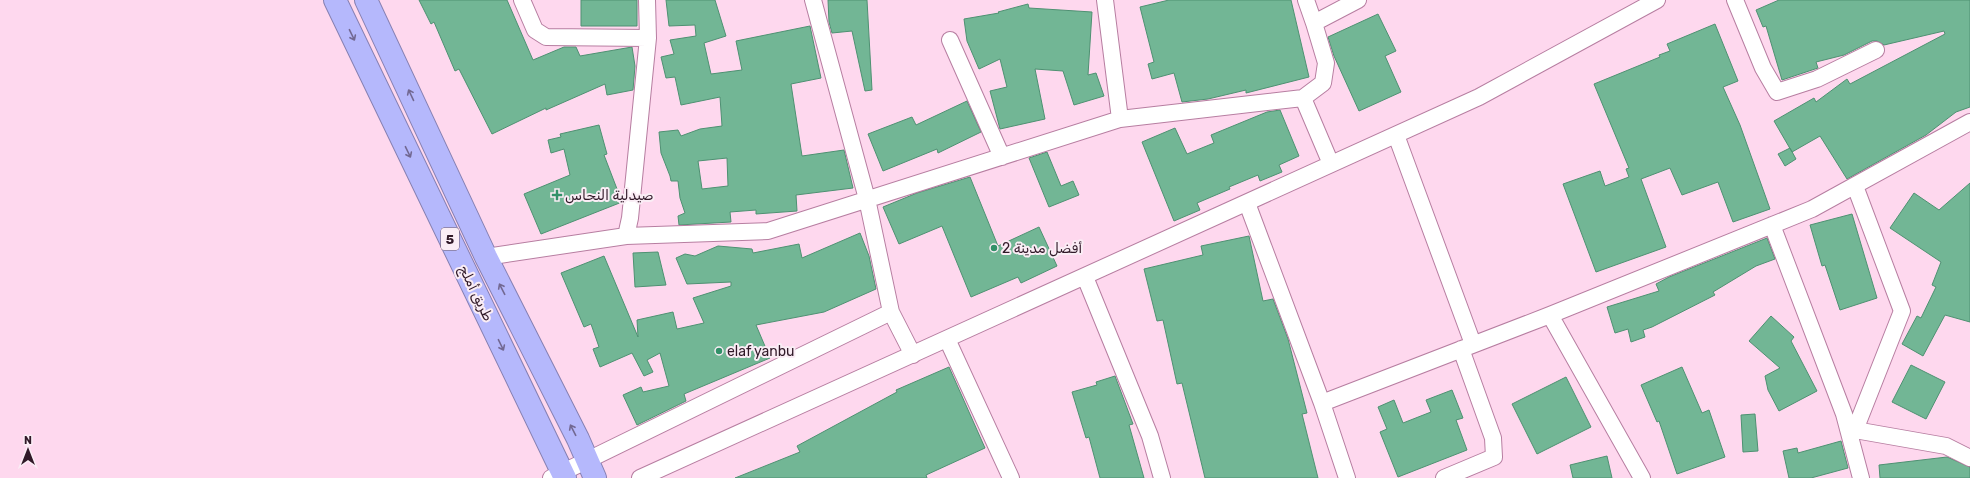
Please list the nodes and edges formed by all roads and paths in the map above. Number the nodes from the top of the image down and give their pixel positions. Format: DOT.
graph roads {
  1 [pos="335,0"];
  2 [pos="366,0"];
  3 [pos="522,0"];
  4 [pos="647,0"];
  5 [pos="813,0"];
  6 [pos="1105,0"];
  7 [pos="1306,0"];
  8 [pos="1358,0"];
  9 [pos="1657,0"];
  10 [pos="1735,0"];
  11 [pos="1314,23"];
  12 [pos="648,38"];
  13 [pos="950,40"];
  14 [pos="1876,50"];
  15 [pos="1303,98"];
  16 [pos="1120,119"];
  17 [pos="1970,122"];
  18 [pos="1396,135"];
  19 [pos="1002,156"];
  20 [pos="1331,164"];
  21 [pos="1856,186"];
  22 [pos="867,199"];
  23 [pos="1247,203"];
  24 [pos="1772,225"];
  25 [pos="626,236"];
  26 [pos="486,257"];
  27 [pos="1085,277"];
  28 [pos="891,312"];
  29 [pos="1550,315"];
  30 [pos="947,339"];
  31 [pos="1467,346"];
  32 [pos="913,355"];
  33 [pos="1322,403"];
  34 [pos="1844,414"];
  35 [pos="1856,430"];
  36 [pos="1970,458"];
  37 [pos="591,469"];
  38 [pos="559,476"];
  39 [pos="1006,476"];
  40 [pos="640,478"];
  41 [pos="1162,478"];
  42 [pos="1347,478"];
  43 [pos="1444,478"];
  44 [pos="1642,478"];
  45 [pos="1860,478"];
  1 -- 38 [label="highway, طريق أملج / 5, one-way"];
  26 -- 2 [label="highway, طريق أملج / 5, one-way"];
  3 -- 12 [label="street"];
  4 -- 12 [label="street"];
  5 -- 22 [label="street"];
  6 -- 16 [label="street"];
  7 -- 11 [label="street"];
  8 -- 11 [label="street"];
  9 -- 18 [label="street"];
  10 -- 14 [label="street"];
  11 -- 15 [label="street"];
  12 -- 25 [label="street"];
  13 -- 19 [label="street"];
  15 -- 16 [label="street"];
  15 -- 20 [label="street"];
  16 -- 19 [label="street"];
  17 -- 21 [label="street"];
  18 -- 20 [label="street"];
  18 -- 31 [label="street"];
  19 -- 22 [label="street"];
  20 -- 23 [label="street"];
  21 -- 24 [label="street"];
  21 -- 35 [label="street"];
  22 -- 25 [label="street"];
  22 -- 28 [label="street"];
  23 -- 27 [label="street"];
  23 -- 33 [label="street"];
  24 -- 29 [label="street"];
  24 -- 34 [label="street"];
  25 -- 26 [label="street"];
  37 -- 26 [label="highway, طريق أملج / 5, one-way"];
  27 -- 30 [label="street"];
  27 -- 41 [label="street"];
  28 -- 32 [label="street"];
  28 -- 37 [label="street"];
  29 -- 31 [label="street"];
  29 -- 44 [label="street"];
  30 -- 32 [label="street"];
  30 -- 39 [label="street"];
  31 -- 33 [label="street"];
  31 -- 43 [label="street"];
  32 -- 40 [label="street"];
  33 -- 42 [label="street"];
  34 -- 35 [label="street"];
  34 -- 45 [label="street"];
  35 -- 36 [label="street"];
  37 -- 38 [label="street"];
}
